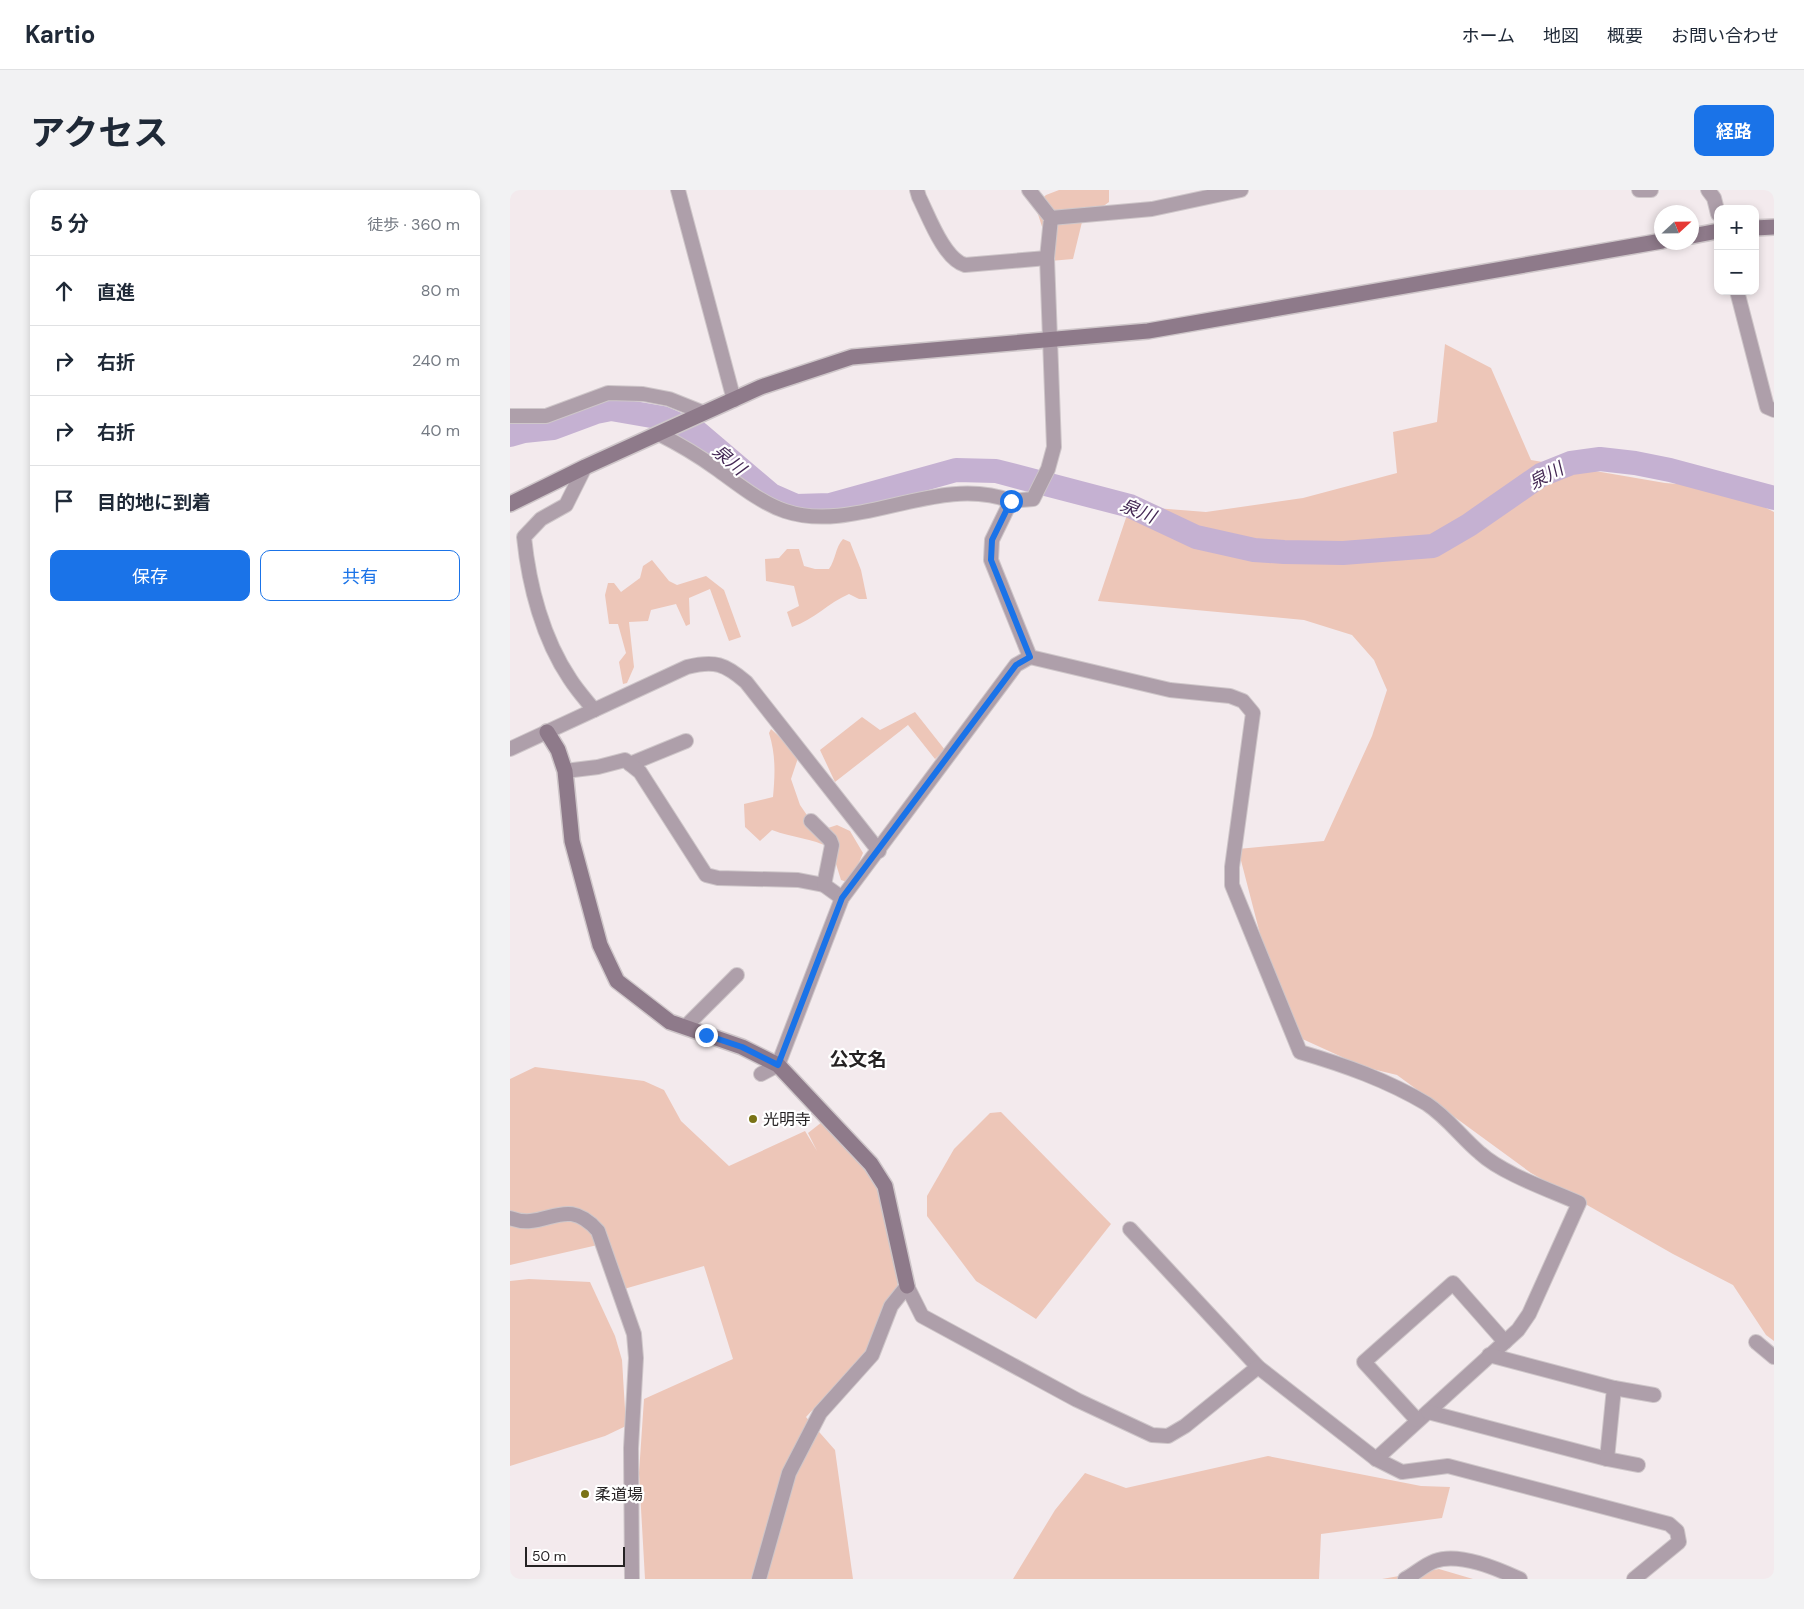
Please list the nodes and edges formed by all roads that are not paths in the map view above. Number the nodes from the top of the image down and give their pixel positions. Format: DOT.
graph roads {
  1 [pos="678,190"];
  2 [pos="918,190"];
  3 [pos="1029,190"];
  4 [pos="1241,190"];
  5 [pos="1639,190"];
  6 [pos="1651,190"];
  7 [pos="1708,190"];
  8 [pos="1716,205"];
  9 [pos="1051,218"];
  10 [pos="1774,227"];
  11 [pos="1759,228"];
  12 [pos="1714,232"];
  13 [pos="1699,235"];
  14 [pos="1654,242"];
  15 [pos="1047,258"];
  16 [pos="1738,295"];
  17 [pos="1049,340"];
  18 [pos="734,400"];
  19 [pos="1774,410"];
  20 [pos="701,415"];
  21 [pos="510,416"];
  22 [pos="660,433"];
  23 [pos="585,466"];
  24 [pos="1011,501"];
  25 [pos="510,504"];
  26 [pos="1030,657"];
  27 [pos="594,710"];
  28 [pos="547,732"];
  29 [pos="686,741"];
  30 [pos="510,749"];
  31 [pos="630,764"];
  32 [pos="565,771"];
  33 [pos="811,821"];
  34 [pos="879,851"];
  35 [pos="824,885"];
  36 [pos="842,898"];
  37 [pos="737,975"];
  38 [pos="685,1027"];
  39 [pos="778,1065"];
  40 [pos="762,1074"];
  41 [pos="510,1218"];
  42 [pos="1130,1230"];
  43 [pos="907,1286"];
  44 [pos="1505,1342"];
  45 [pos="1756,1342"];
  46 [pos="1489,1355"];
  47 [pos="1774,1357"];
  48 [pos="1258,1367"];
  49 [pos="1614,1388"];
  50 [pos="1654,1395"];
  51 [pos="1422,1416"];
  52 [pos="1376,1459"];
  53 [pos="1607,1459"];
  54 [pos="1638,1465"];
  55 [pos="632,1579"];
  56 [pos="759,1579"];
  57 [pos="1405,1579"];
  58 [pos="1520,1579"];
  59 [pos="1634,1579"];
  1 -- 18 [label="street"];
  2 -- 15 [label="street"];
  3 -- 9 [label="street"];
  4 -- 9 [label="street"];
  5 -- 6 [label="street"];
  7 -- 8 [label="street"];
  9 -- 15 [label="street"];
  10 -- 11 [label="street"];
  12 -- 13 [label="street"];
  14 -- 17 [label="street"];
  15 -- 17 [label="street"];
  16 -- 19 [label="street"];
  17 -- 18 [label="street"];
  17 -- 24 [label="street"];
  18 -- 20 [label="street"];
  20 -- 21 [label="street"];
  20 -- 22 [label="street"];
  22 -- 23 [label="street"];
  22 -- 24 [label="street"];
  23 -- 25 [label="street"];
  23 -- 27 [label="street"];
  24 -- 26 [label="street"];
  26 -- 34 [label="street"];
  26 -- 44 [label="street"];
  27 -- 28 [label="street"];
  27 -- 34 [label="street"];
  28 -- 30 [label="street"];
  28 -- 32 [label="street"];
  29 -- 31 [label="street"];
  31 -- 32 [label="street"];
  31 -- 35 [label="street"];
  32 -- 38 [label="street"];
  33 -- 35 [label="street"];
  34 -- 36 [label="street"];
  35 -- 36 [label="street"];
  36 -- 39 [label="street"];
  37 -- 38 [label="street"];
  38 -- 39 [label="street"];
  39 -- 40 [label="street"];
  39 -- 43 [label="street"];
  41 -- 55 [label="street"];
  42 -- 48 [label="street"];
  43 -- 48 [label="street"];
  43 -- 56 [label="street"];
  44 -- 46 [label="street"];
  44 -- 51 [label="street"];
  45 -- 47 [label="street"];
  46 -- 49 [label="street"];
  46 -- 51 [label="street"];
  48 -- 52 [label="street"];
  49 -- 50 [label="street"];
  49 -- 53 [label="street"];
  51 -- 52 [label="street"];
  51 -- 53 [label="street"];
  52 -- 59 [label="street"];
  53 -- 54 [label="street"];
  57 -- 58 [label="street"];
}
